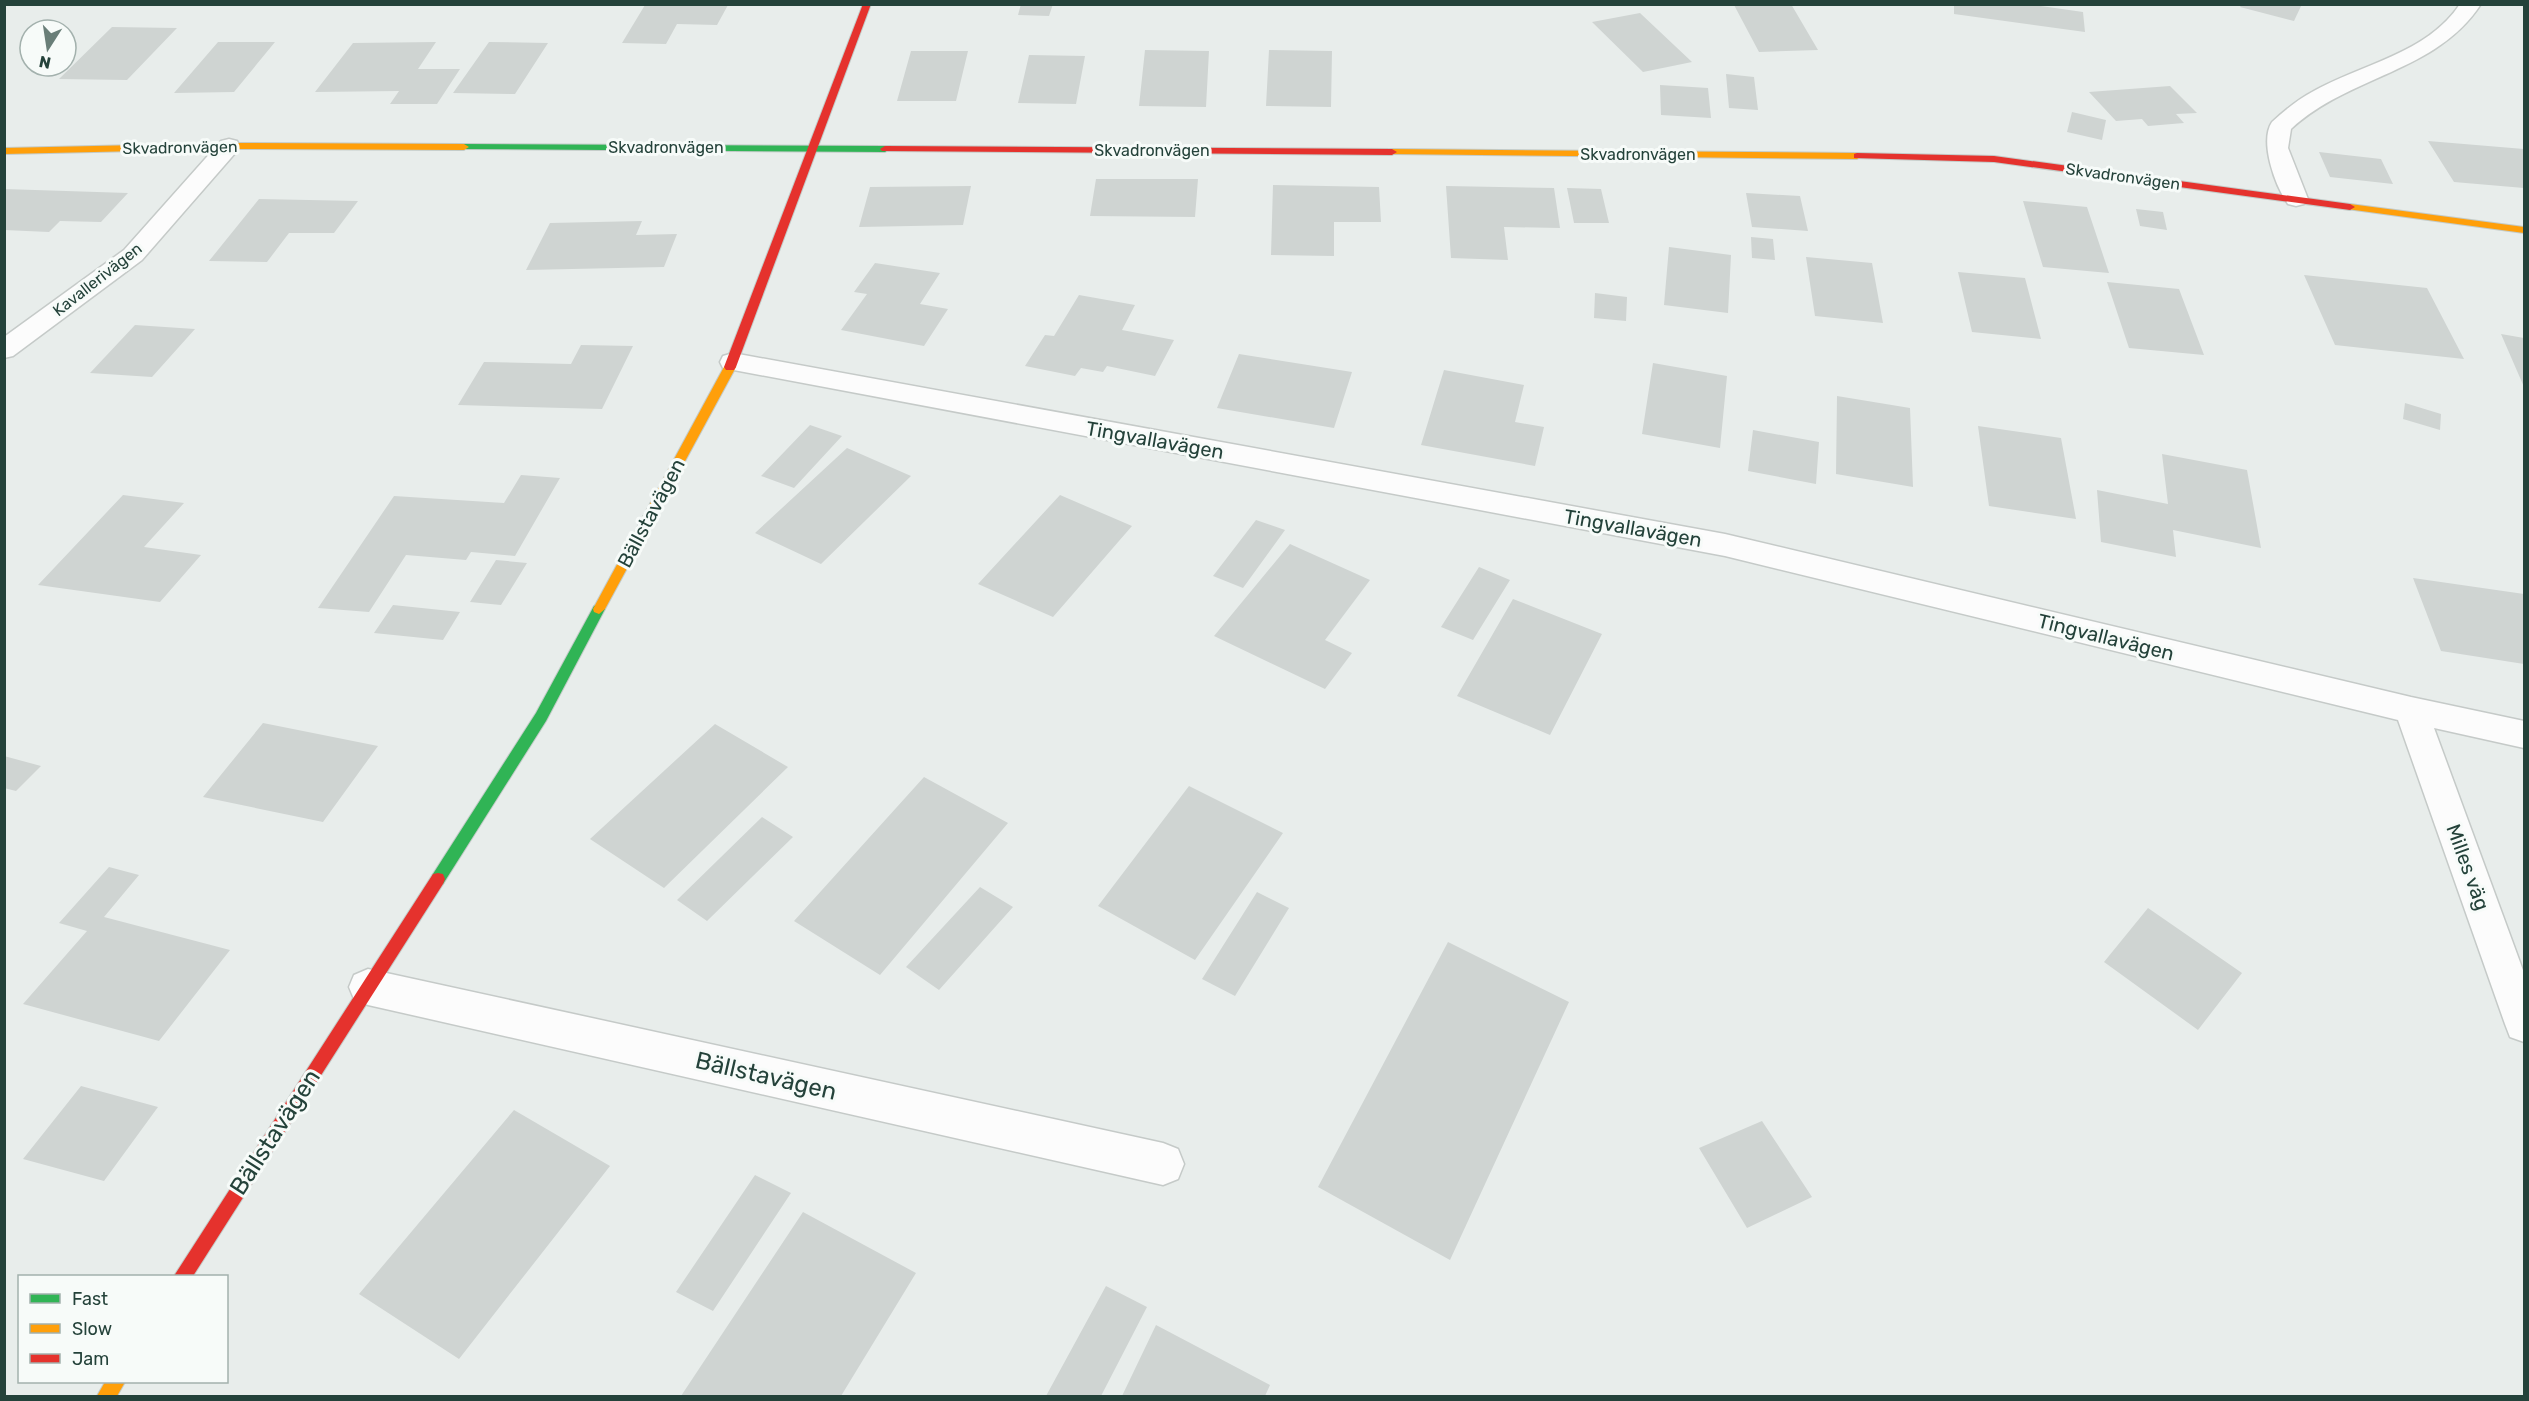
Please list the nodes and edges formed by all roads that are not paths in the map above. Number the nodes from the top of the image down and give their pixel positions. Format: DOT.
graph roads {
  1 [pos="867,4"];
  2 [pos="2471,4"];
  3 [pos="229,146"];
  4 [pos="812,148"];
  5 [pos="4,151"];
  6 [pos="2296,199"];
  7 [pos="2524,230"];
  8 [pos="4,350"];
  9 [pos="733,362"];
  10 [pos="2411,710"];
  11 [pos="2524,734"];
  12 [pos="368,987"];
  13 [pos="2524,1024"];
  14 [pos="1163,1164"];
  15 [pos="184,1275"];
  16 [pos="115,1383"];
  17 [pos="106,1396"];
  1 -- 4 [label="street, Bällstavägen"];
  2 -- 6 [label="street"];
  3 -- 4 [label="street, Skvadronvägen"];
  3 -- 5 [label="street, Skvadronvägen"];
  3 -- 8 [label="street, Kavallerivägen"];
  4 -- 6 [label="street, Skvadronvägen"];
  4 -- 9 [label="street, Bällstavägen"];
  6 -- 7 [label="street, Skvadronvägen"];
  9 -- 10 [label="street, Tingvallavägen"];
  9 -- 12 [label="street, Bällstavägen"];
  10 -- 11 [label="street, Tingvallavägen"];
  10 -- 13 [label="street, Milles väg"];
  12 -- 14 [label="street, Bällstavägen"];
  12 -- 15 [label="street, Bällstavägen"];
  16 -- 17 [label="street"];
}
